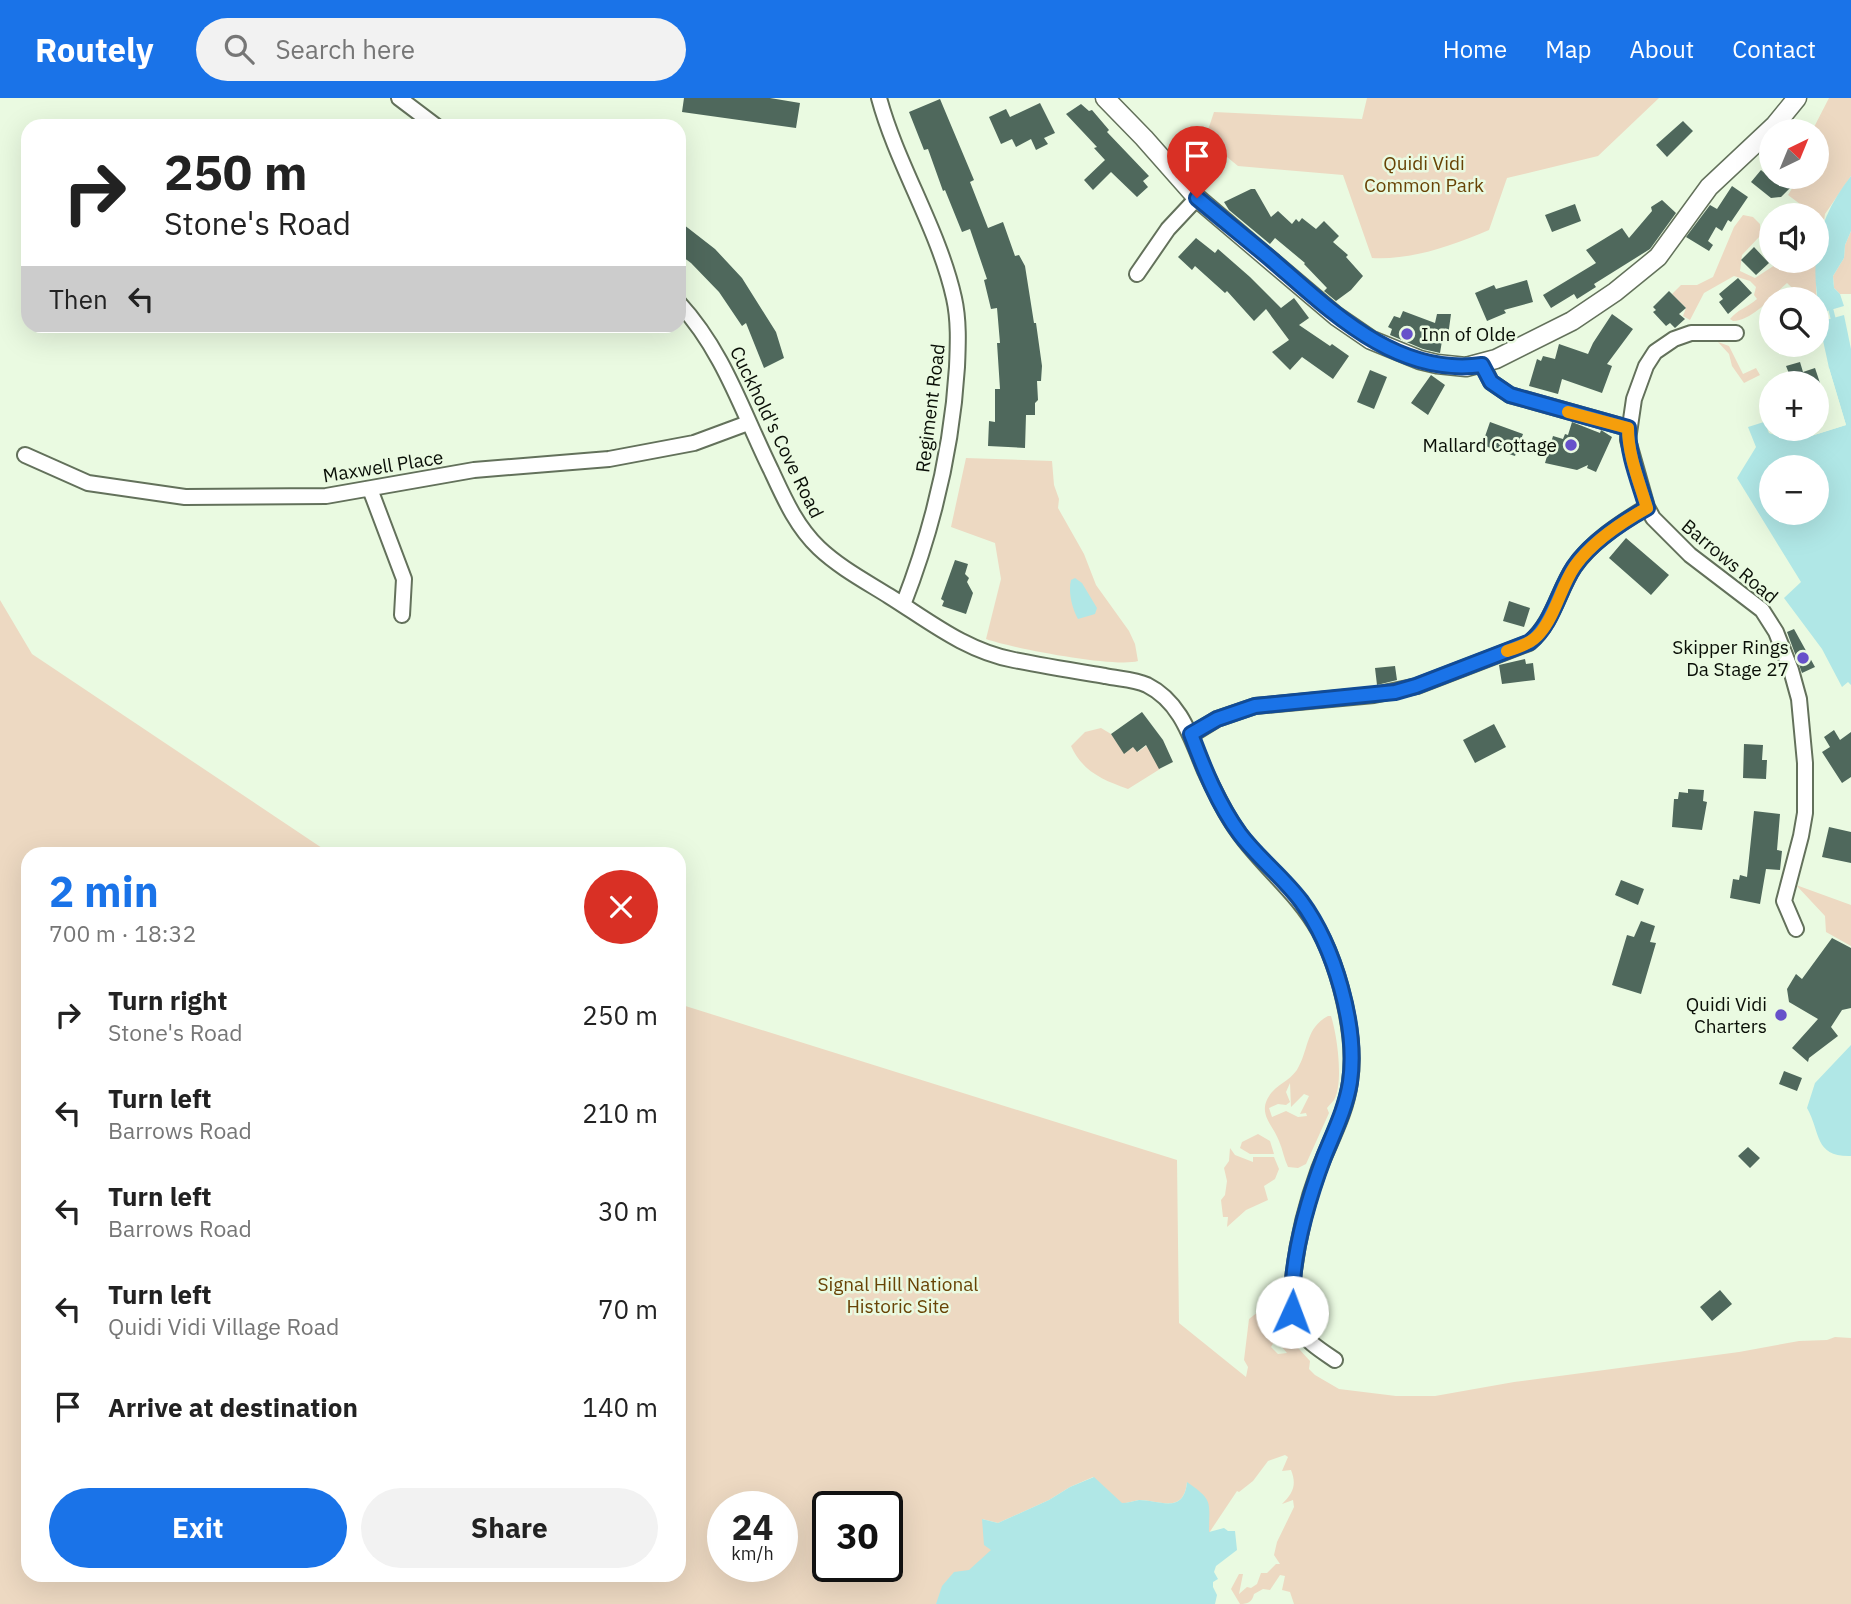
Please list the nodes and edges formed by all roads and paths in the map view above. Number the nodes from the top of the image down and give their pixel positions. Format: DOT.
graph roads {
  1 [pos="399,98"];
  2 [pos="879,98"];
  3 [pos="1105,98"];
  4 [pos="1797,98"];
  5 [pos="427,119"];
  6 [pos="1197,198"];
  7 [pos="1137,274"];
  8 [pos="686,311"];
  9 [pos="1736,332"];
  10 [pos="1482,365"];
  11 [pos="748,423"];
  12 [pos="1628,428"];
  13 [pos="25,456"];
  14 [pos="370,489"];
  15 [pos="1647,508"];
  16 [pos="903,605"];
  17 [pos="402,615"];
  18 [pos="1191,734"];
  19 [pos="1796,929"];
  20 [pos="1335,1360"];
  1 -- 5 [label="street"];
  2 -- 16 [label="street, Regiment Road"];
  3 -- 6 [label="street"];
  4 -- 10 [label="street"];
  6 -- 7 [label="street"];
  6 -- 10 [label="street"];
  8 -- 11 [label="street, Cuckhold's Cove Road"];
  9 -- 12 [label="street"];
  10 -- 12 [label="street"];
  11 -- 14 [label="street, Maxwell Place"];
  11 -- 16 [label="street, Cuckhold's Cove Road"];
  12 -- 15 [label="street, Barrows Road"];
  13 -- 14 [label="street, Maxwell Place"];
  14 -- 17 [label="street"];
  15 -- 18 [label="street"];
  15 -- 19 [label="street, Barrows Road"];
  16 -- 18 [label="street, Cuckhold's Cove Road"];
  18 -- 20 [label="street, Cuckhold's Cove Road"];
}
